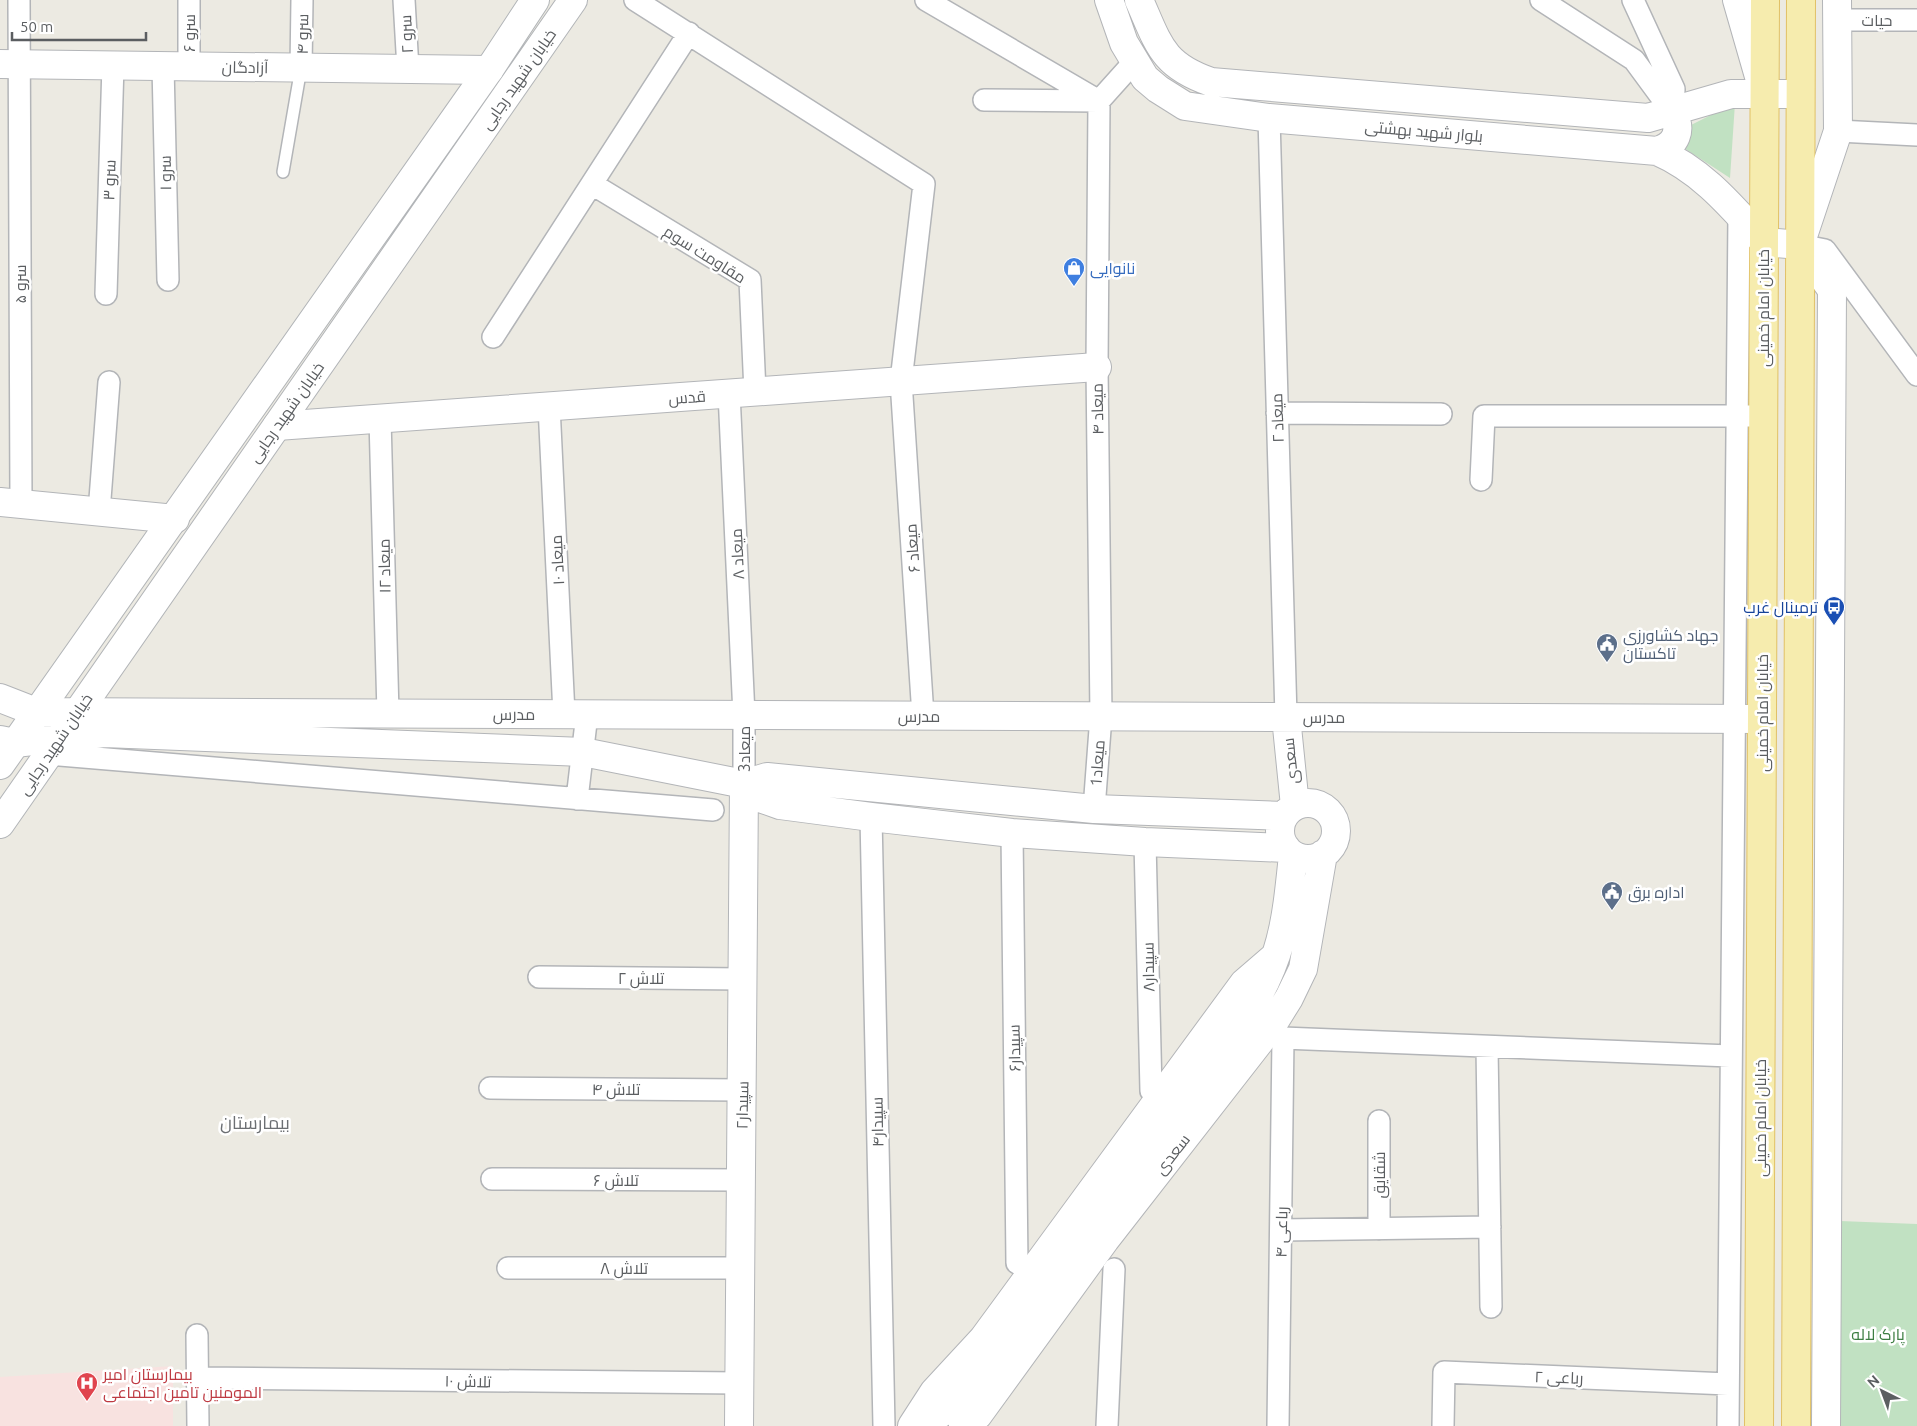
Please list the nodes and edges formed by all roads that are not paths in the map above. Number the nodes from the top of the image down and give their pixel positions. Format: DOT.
graph roads {
  1 [pos="19,0"];
  2 [pos="189,0"];
  3 [pos="302,0"];
  4 [pos="404,0"];
  5 [pos="535,0"];
  6 [pos="572,0"];
  7 [pos="635,0"];
  8 [pos="926,0"];
  9 [pos="1109,0"];
  10 [pos="1139,0"];
  11 [pos="1541,0"];
  12 [pos="1633,0"];
  13 [pos="1737,0"];
  14 [pos="1765,0"];
  15 [pos="1800,0"];
  16 [pos="1837,10"];
  17 [pos="1917,20"];
  18 [pos="689,33"];
  19 [pos="1134,62"];
  20 [pos="10,64"];
  21 [pos="113,65"];
  22 [pos="176,66"];
  23 [pos="301,68"];
  24 [pos="408,69"];
  25 [pos="489,70"];
  26 [pos="512,88"];
  27 [pos="1764,94"];
  28 [pos="1800,94"];
  29 [pos="984,100"];
  30 [pos="1099,101"];
  31 [pos="1673,112"];
  32 [pos="1269,118"];
  33 [pos="1838,131"];
  34 [pos="1917,135"];
  35 [pos="1658,151"];
  36 [pos="283,172"];
  37 [pos="592,184"];
  38 [pos="1738,214"];
  39 [pos="1764,242"];
  40 [pos="1800,245"];
  41 [pos="168,280"];
  42 [pos="106,294"];
  43 [pos="493,337"];
  44 [pos="1097,367"];
  45 [pos="1917,375"];
  46 [pos="901,381"];
  47 [pos="109,382"];
  48 [pos="742,393"];
  49 [pos="549,406"];
  50 [pos="1277,413"];
  51 [pos="1441,414"];
  52 [pos="1750,416"];
  53 [pos="380,418"];
  54 [pos="277,426"];
  55 [pos="1481,480"];
  56 [pos="6,504"];
  57 [pos="99,512"];
  58 [pos="175,519"];
  59 [pos="1734,606"];
  60 [pos="1762,606"];
  61 [pos="0,698"];
  62 [pos="36,712"];
  63 [pos="76,712"];
  64 [pos="242,713"];
  65 [pos="388,713"];
  66 [pos="576,714"];
  67 [pos="744,715"];
  68 [pos="923,716"];
  69 [pos="1101,716"];
  70 [pos="1286,717"];
  71 [pos="1798,718"];
  72 [pos="1733,719"];
  73 [pos="1762,719"];
  74 [pos="242,740"];
  75 [pos="8,741"];
  76 [pos="53,747"];
  77 [pos="583,752"];
  78 [pos="0,765"];
  79 [pos="241,771"];
  80 [pos="744,784"];
  81 [pos="577,799"];
  82 [pos="1094,809"];
  83 [pos="713,810"];
  84 [pos="1289,811"];
  85 [pos="871,817"];
  86 [pos="0,824"];
  87 [pos="1012,832"];
  88 [pos="1145,842"];
  89 [pos="1289,851"];
  90 [pos="1323,854"];
  91 [pos="1279,952"];
  92 [pos="539,977"];
  93 [pos="743,979"];
  94 [pos="1487,1047"];
  95 [pos="1730,1056"];
  96 [pos="490,1088"];
  97 [pos="742,1090"];
  98 [pos="1151,1091"];
  99 [pos="1380,1121"];
  100 [pos="492,1179"];
  101 [pos="741,1180"];
  102 [pos="1490,1227"];
  103 [pos="1379,1229"];
  104 [pos="1281,1230"];
  105 [pos="1016,1263"];
  106 [pos="508,1268"];
  107 [pos="740,1268"];
  108 [pos="1114,1269"];
  109 [pos="1491,1307"];
  110 [pos="197,1335"];
  111 [pos="197,1378"];
  112 [pos="739,1383"];
  113 [pos="1728,1384"];
  114 [pos="198,1426"];
  115 [pos="739,1426"];
  116 [pos="884,1426"];
  117 [pos="912,1426"];
  118 [pos="919,1426"];
  119 [pos="963,1426"];
  120 [pos="1107,1426"];
  121 [pos="1278,1426"];
  122 [pos="1443,1426"];
  123 [pos="1728,1426"];
  124 [pos="1759,1426"];
  125 [pos="1796,1426"];
  126 [pos="1826,1426"];
  1 -- 20 [label="street, سرو ۵"];
  2 -- 22 [label="street, سرو ۶"];
  3 -- 23 [label="street, سرو ۴"];
  4 -- 24 [label="street, سرو ۲"];
  5 -- 25 [label="street, خیابان شهید رجایی"];
  6 -- 26 [label="street, خیابان شهید رجایی"];
  7 -- 18 [label="street"];
  8 -- 30 [label="street"];
  9 -- 19 [label="street, بلوار شهید بهشتی"];
  10 -- 31 [label="street, بلوار شهید بهشتی"];
  11 -- 31 [label="street"];
  12 -- 31 [label="street"];
  13 -- 27 [label="street"];
  14 -- 27 [label="main road, خیابان امام خمینی"];
  15 -- 28 [label="main road"];
  16 -- 17 [label="street, حیات"];
  16 -- 33 [label="street"];
  18 -- 37 [label="street"];
  18 -- 46 [label="street, میعاد ۶"];
  19 -- 30 [label="street"];
  19 -- 32 [label="street, بلوار شهید بهشتی"];
  20 -- 21 [label="street, آزادگان"];
  20 -- 56 [label="street, سرو ۵"];
  21 -- 22 [label="street, آزادگان"];
  21 -- 42 [label="street, سرو ۳"];
  22 -- 23 [label="street, آزادگان"];
  22 -- 41 [label="street, سرو ۱"];
  23 -- 24 [label="street, آزادگان"];
  23 -- 36 [label="lane"];
  24 -- 25 [label="street, آزادگان"];
  25 -- 26 [label="street"];
  25 -- 58 [label="street, خیابان شهید رجایی"];
  26 -- 54 [label="street, خیابان شهید رجایی"];
  27 -- 28 [label="street, بلوار شهید بهشتی"];
  27 -- 31 [label="street, بلوار شهید بهشتی"];
  27 -- 39 [label="main road, خیابان امام خمینی"];
  28 -- 40 [label="main road"];
  29 -- 30 [label="street"];
  30 -- 44 [label="street, میعاد ۴"];
  31 -- 35 [label="street"];
  32 -- 35 [label="street, بلوار شهید بهشتی"];
  32 -- 50 [label="street, میعاد ۲"];
  33 -- 34 [label="street"];
  33 -- 40 [label="street"];
  35 -- 38 [label="street, بلوار شهید بهشتی"];
  37 -- 43 [label="street"];
  37 -- 48 [label="street, مقاومت سوم"];
  38 -- 39 [label="street, بلوار شهید بهشتی"];
  38 -- 52 [label="street"];
  39 -- 40 [label="street"];
  39 -- 52 [label="main road, خیابان امام خمینی"];
  40 -- 45 [label="street"];
  40 -- 71 [label="main road"];
  40 -- 126 [label="street"];
  44 -- 46 [label="street, قدس"];
  44 -- 69 [label="street, میعاد ۴"];
  46 -- 48 [label="street, قدس"];
  46 -- 68 [label="street, میعاد ۶"];
  47 -- 57 [label="street"];
  48 -- 49 [label="street, قدس"];
  48 -- 67 [label="street, میعاد ۸"];
  49 -- 53 [label="street, قدس"];
  49 -- 66 [label="street, میعاد ۱۰"];
  50 -- 51 [label="street"];
  50 -- 70 [label="street, میعاد ۲"];
  52 -- 55 [label="street"];
  52 -- 59 [label="street"];
  52 -- 60 [label="main road, خیابان امام خمینی"];
  53 -- 54 [label="street, قدس"];
  53 -- 65 [label="street, میعاد ۱۲"];
  54 -- 63 [label="street, خیابان شهید رجایی"];
  56 -- 57 [label="street"];
  57 -- 58 [label="street"];
  58 -- 62 [label="street, خیابان شهید رجایی"];
  59 -- 60 [label="street"];
  59 -- 72 [label="street"];
  60 -- 73 [label="main road, خیابان امام خمینی"];
  61 -- 62 [label="street"];
  62 -- 63 [label="street, مدرس"];
  62 -- 75 [label="street, خیابان شهید رجایی"];
  63 -- 64 [label="street, مدرس"];
  63 -- 76 [label="street, خیابان شهید رجایی"];
  64 -- 65 [label="street, مدرس"];
  64 -- 74 [label="street"];
  65 -- 66 [label="street, مدرس"];
  66 -- 67 [label="street, مدرس"];
  66 -- 77 [label="street, میعاد ۱۰"];
  67 -- 68 [label="street, مدرس"];
  67 -- 80 [label="street, میعاد3"];
  68 -- 69 [label="street, مدرس"];
  69 -- 70 [label="street, مدرس"];
  69 -- 82 [label="street, میعاد1"];
  70 -- 72 [label="street, مدرس"];
  70 -- 84 [label="street, سعدی"];
  71 -- 73 [label="main road"];
  71 -- 125 [label="main road"];
  72 -- 73 [label="street, مدرس"];
  72 -- 95 [label="street"];
  73 -- 124 [label="main road, خیابان امام خمینی"];
  74 -- 76 [label="street"];
  74 -- 77 [label="street"];
  74 -- 79 [label="street"];
  75 -- 76 [label="street"];
  75 -- 78 [label="street, خیابان شهید رجایی"];
  76 -- 79 [label="street"];
  76 -- 86 [label="street, خیابان شهید رجایی"];
  77 -- 80 [label="street"];
  77 -- 81 [label="street, میعاد ۱۰"];
  79 -- 81 [label="street"];
  80 -- 82 [label="street"];
  80 -- 85 [label="street"];
  80 -- 93 [label="street, سپیدار۲"];
  81 -- 83 [label="street"];
  82 -- 84 [label="street"];
  84 -- 89 [label="street"];
  84 -- 90 [label="street"];
  85 -- 87 [label="street"];
  85 -- 116 [label="street, سپیدار۴"];
  87 -- 88 [label="street"];
  87 -- 105 [label="street, سپیدار۶"];
  88 -- 89 [label="street"];
  88 -- 98 [label="street, سپیدار۸"];
  89 -- 90 [label="street"];
  89 -- 91 [label="street, سعدی"];
  90 -- 119 [label="street, سعدی"];
  91 -- 117 [label="street"];
  91 -- 118 [label="street, سعدی"];
  92 -- 93 [label="street, تلاش ۲"];
  93 -- 97 [label="street, سپیدار۲"];
  94 -- 95 [label="street"];
  94 -- 102 [label="street"];
  94 -- 104 [label="street, رباعی ۴"];
  95 -- 113 [label="street"];
  96 -- 97 [label="street, تلاش ۴"];
  97 -- 101 [label="street, سپیدار۲"];
  99 -- 103 [label="street, شقایق"];
  100 -- 101 [label="street, تلاش ۶"];
  101 -- 107 [label="street, سپیدار۲"];
  102 -- 103 [label="street"];
  102 -- 109 [label="street"];
  103 -- 104 [label="street"];
  104 -- 121 [label="street, رباعی ۴"];
  106 -- 107 [label="street, تلاش ۸"];
  107 -- 112 [label="street, سپیدار۲"];
  108 -- 120 [label="street"];
  110 -- 111 [label="street"];
  111 -- 112 [label="street, تلاش ۱۰"];
  111 -- 114 [label="street"];
  112 -- 115 [label="street, سپیدار۲"];
  113 -- 122 [label="street, رباعی ۲"];
  113 -- 123 [label="street"];
}
